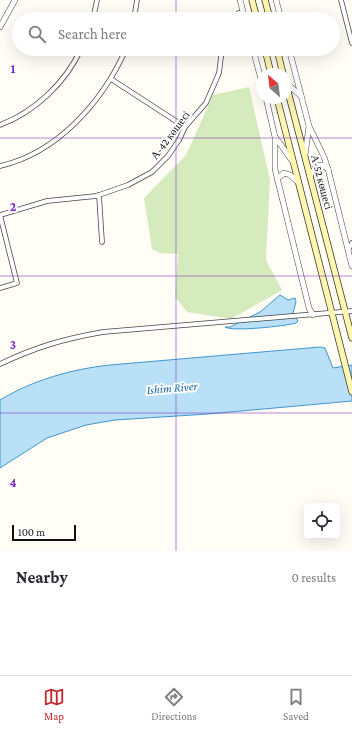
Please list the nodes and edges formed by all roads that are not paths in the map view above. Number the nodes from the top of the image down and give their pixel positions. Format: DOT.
graph roads {
  1 [pos="16,0"];
  2 [pos="98,0"];
  3 [pos="137,0"];
  4 [pos="240,0"];
  5 [pos="252,0"];
  6 [pos="265,0"];
  7 [pos="276,0"];
  8 [pos="341,0"];
  9 [pos="95,12"];
  10 [pos="135,12"];
  11 [pos="243,12"];
  12 [pos="255,12"];
  13 [pos="268,12"];
  14 [pos="279,12"];
  15 [pos="0,28"];
  16 [pos="352,43"];
  17 [pos="77,56"];
  18 [pos="122,56"];
  19 [pos="221,56"];
  20 [pos="255,56"];
  21 [pos="267,56"];
  22 [pos="279,56"];
  23 [pos="291,56"];
  24 [pos="258,68"];
  25 [pos="270,68"];
  26 [pos="282,68"];
  27 [pos="111,79"];
  28 [pos="292,89"];
  29 [pos="301,96"];
  30 [pos="268,104"];
  31 [pos="279,104"];
  32 [pos="291,104"];
  33 [pos="0,125"];
  34 [pos="309,126"];
  35 [pos="185,127"];
  36 [pos="275,137"];
  37 [pos="305,156"];
  38 [pos="294,164"];
  39 [pos="0,166"];
  40 [pos="328,169"];
  41 [pos="310,176"];
  42 [pos="277,179"];
  43 [pos="298,182"];
  44 [pos="99,195"];
  45 [pos="0,215"];
  46 [pos="102,242"];
  47 [pos="352,243"];
  48 [pos="348,250"];
  49 [pos="352,266"];
  50 [pos="0,288"];
  51 [pos="352,311"];
  52 [pos="313,315"];
  53 [pos="352,338"];
  54 [pos="0,364"];
  55 [pos="352,392"];
  1 -- 15 [label="street"];
  2 -- 9 [label="street"];
  3 -- 10 [label="street"];
  4 -- 11 [label="street"];
  5 -- 12 [label="main road"];
  6 -- 13 [label="main road"];
  7 -- 14 [label="street"];
  8 -- 16 [label="street"];
  17 -- 33 [label="street"];
  18 -- 27 [label="street"];
  19 -- 35 [label="street, А-42 көшесі"];
  20 -- 24 [label="street"];
  21 -- 25 [label="main road"];
  22 -- 26 [label="main road"];
  23 -- 29 [label="street"];
  27 -- 35 [label="street"];
  27 -- 39 [label="street"];
  28 -- 29 [label="street"];
  29 -- 34 [label="street"];
  30 -- 36 [label="street"];
  31 -- 38 [label="main road, А-52 көшесі"];
  32 -- 37 [label="main road, А-52 көшесі"];
  34 -- 37 [label="street"];
  34 -- 40 [label="street"];
  35 -- 44 [label="street, А-42 көшесі"];
  36 -- 38 [label="street"];
  36 -- 42 [label="street"];
  37 -- 41 [label="main road, А-52 көшесі"];
  38 -- 43 [label="main road, А-52 көшесі"];
  40 -- 41 [label="street"];
  40 -- 48 [label="street"];
  41 -- 53 [label="main road, А-52 көшесі"];
  42 -- 43 [label="street"];
  42 -- 52 [label="street"];
  43 -- 55 [label="main road, А-52 көшесі"];
  44 -- 45 [label="street, А-42 көшесі"];
  44 -- 46 [label="street"];
  45 -- 50 [label="street"];
  47 -- 48 [label="street"];
  48 -- 49 [label="street"];
  51 -- 52 [label="street"];
  52 -- 54 [label="street"];
}
